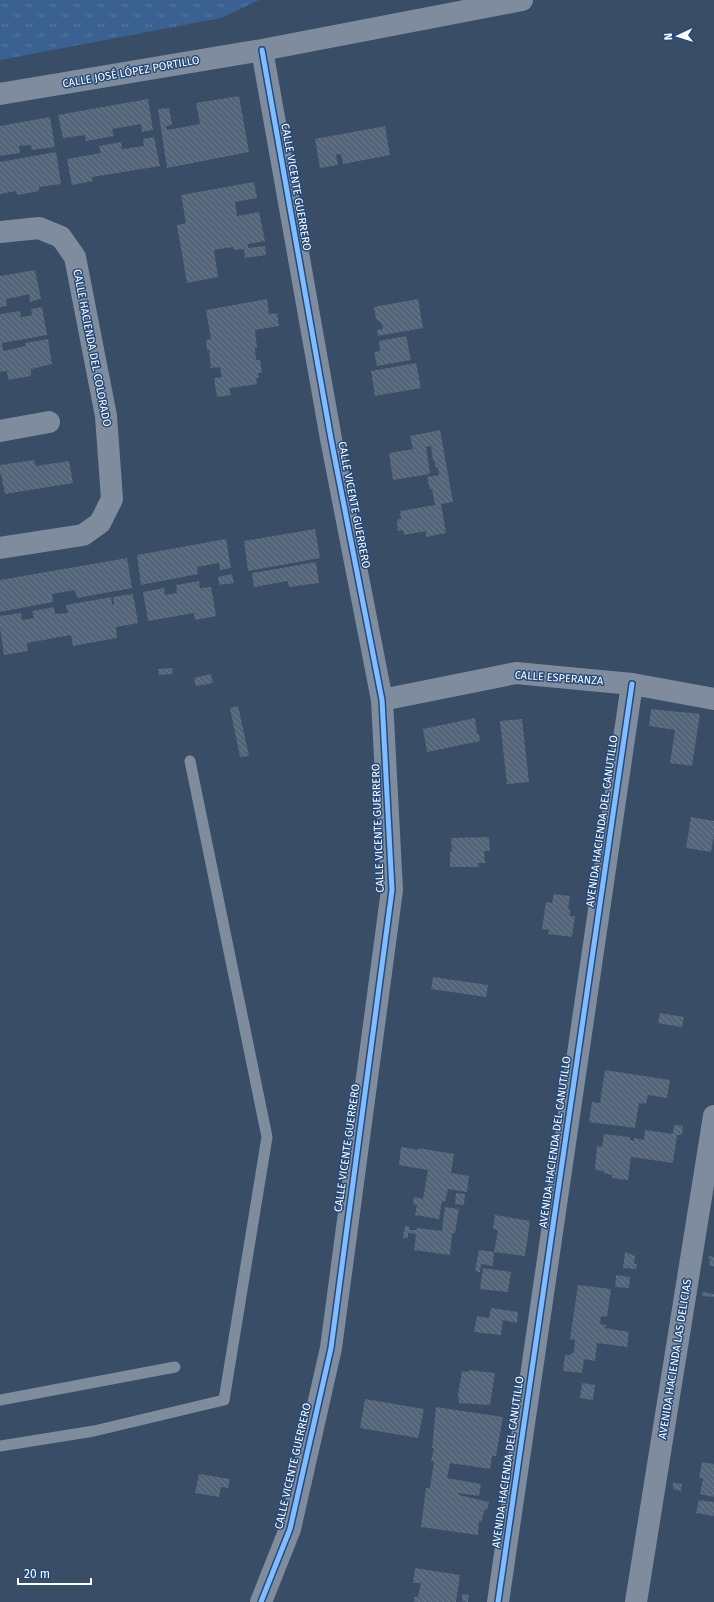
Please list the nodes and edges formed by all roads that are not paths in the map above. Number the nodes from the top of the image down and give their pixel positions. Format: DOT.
graph roads {
  1 [pos="522,0"];
  2 [pos="262,50"];
  3 [pos="0,94"];
  4 [pos="0,232"];
  5 [pos="49,422"];
  6 [pos="0,431"];
  7 [pos="0,548"];
  8 [pos="632,684"];
  9 [pos="714,699"];
  10 [pos="382,700"];
  11 [pos="190,761"];
  12 [pos="714,1116"];
  13 [pos="175,1367"];
  14 [pos="0,1400"];
  15 [pos="0,1446"];
  16 [pos="261,1602"];
  17 [pos="498,1602"];
  18 [pos="636,1602"];
  1 -- 2 [label="street"];
  2 -- 3 [label="street, CALLE JOSÉ LÓPEZ PORTILLO"];
  2 -- 10 [label="street, CALLE VICENTE GUERRERO"];
  4 -- 7 [label="street, CALLE HACIENDA DEL COLORADO"];
  5 -- 6 [label="street"];
  8 -- 9 [label="street, CALLE ESPERANZA"];
  8 -- 10 [label="street, CALLE ESPERANZA"];
  8 -- 17 [label="street, AVENIDA HACIENDA DEL CANUTILLO"];
  10 -- 16 [label="street, CALLE VICENTE GUERRERO"];
  11 -- 15 [label="lane"];
  12 -- 18 [label="street, AVENIDA HACIENDA LAS DELICIAS"];
  13 -- 14 [label="lane"];
}
